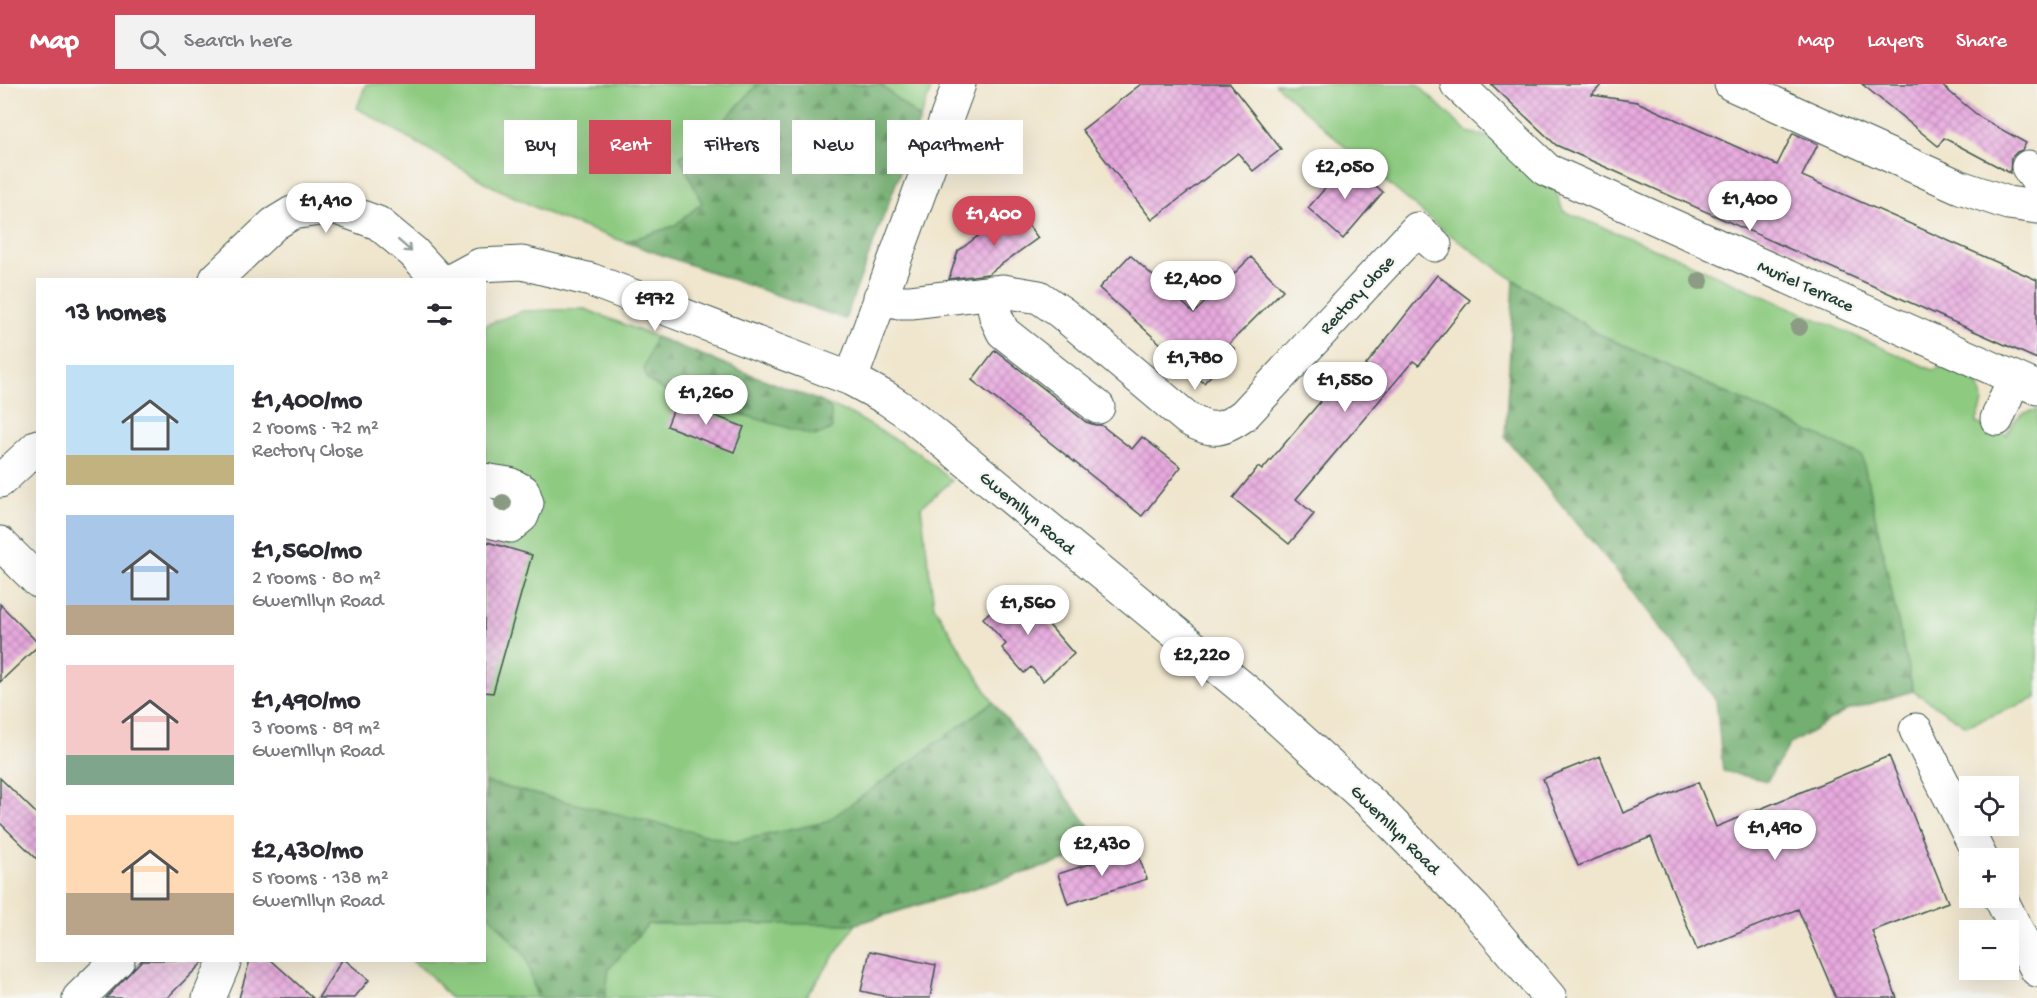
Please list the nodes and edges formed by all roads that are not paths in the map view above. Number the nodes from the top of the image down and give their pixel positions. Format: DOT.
graph roads {
  1 [pos="959,84"];
  2 [pos="1458,84"];
  3 [pos="1731,84"];
  4 [pos="2037,207"];
  5 [pos="1435,245"];
  6 [pos="217,278"];
  7 [pos="437,278"];
  8 [pos="456,278"];
  9 [pos="991,292"];
  10 [pos="880,297"];
  11 [pos="851,379"];
  12 [pos="2026,383"];
  13 [pos="1098,407"];
  14 [pos="1997,419"];
  15 [pos="36,448"];
  16 [pos="486,480"];
  17 [pos="0,482"];
  18 [pos="486,515"];
  19 [pos="0,543"];
  20 [pos="36,579"];
  21 [pos="1916,730"];
  22 [pos="1976,848"];
  23 [pos="2006,908"];
  24 [pos="116,962"];
  25 [pos="224,962"];
  26 [pos="2037,970"];
  27 [pos="79,998"];
  28 [pos="209,998"];
  29 [pos="1550,998"];
  1 -- 10 [label="street"];
  2 -- 12 [label="street, Muriel Terrace"];
  3 -- 4 [label="street"];
  5 -- 9 [label="street, Rectory Close"];
  6 -- 7 [label="street, one-way"];
  8 -- 11 [label="street, Gwernllyn Road"];
  9 -- 10 [label="street, Rectory Close"];
  9 -- 13 [label="street"];
  10 -- 11 [label="street"];
  11 -- 29 [label="street, Gwernllyn Road"];
  12 -- 14 [label="street, Muriel Terrace"];
  15 -- 17 [label="street"];
  16 -- 18 [label="street"];
  19 -- 20 [label="street"];
  21 -- 22 [label="street"];
  23 -- 26 [label="street"];
  24 -- 27 [label="street"];
  25 -- 28 [label="street"];
}
